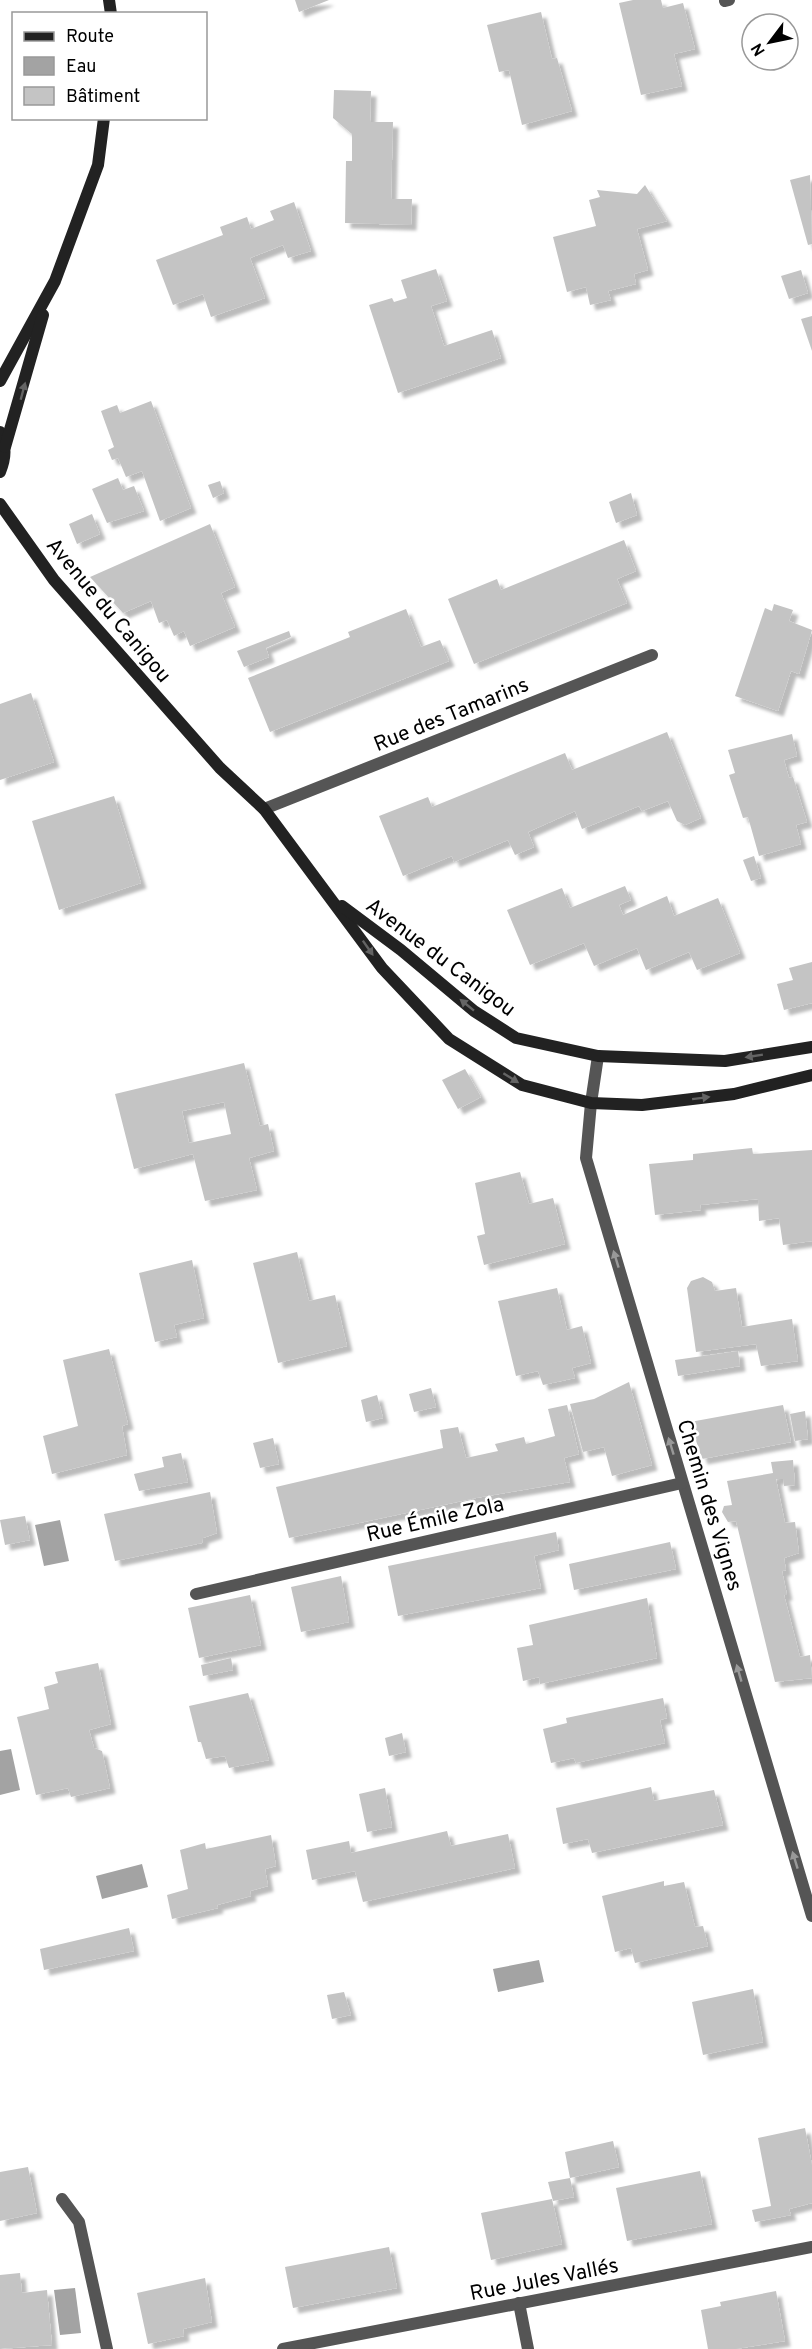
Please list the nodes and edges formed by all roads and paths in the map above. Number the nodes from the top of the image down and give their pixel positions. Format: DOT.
graph roads {
  1 [pos="104,120"];
  2 [pos="47,297"];
  3 [pos="0,381"];
  4 [pos="0,432"];
  5 [pos="5,447"];
  6 [pos="0,472"];
  7 [pos="0,504"];
  8 [pos="652,655"];
  9 [pos="264,809"];
  10 [pos="334,900"];
  11 [pos="812,1047"];
  12 [pos="598,1056"];
  13 [pos="812,1075"];
  14 [pos="591,1103"];
  15 [pos="682,1483"];
  16 [pos="196,1594"];
  17 [pos="812,1916"];
  18 [pos="62,2199"];
  19 [pos="812,2247"];
  20 [pos="519,2303"];
  21 [pos="107,2349"];
  22 [pos="283,2349"];
  23 [pos="528,2349"];
  1 -- 2 [label="main road"];
  2 -- 3 [label="main road"];
  5 -- 2 [label="main road, one-way"];
  4 -- 5 [label="main road"];
  5 -- 6 [label="main road"];
  7 -- 9 [label="main road, Avenue du Canigou"];
  8 -- 9 [label="street, Rue des Tamarins"];
  9 -- 10 [label="main road, Avenue du Canigou"];
  12 -- 10 [label="main road, Avenue du Canigou, one-way"];
  10 -- 14 [label="main road, Avenue du Canigou, one-way"];
  11 -- 12 [label="main road, Avenue du Canigou, one-way"];
  12 -- 14 [label="street, Chemin des Vignes"];
  14 -- 13 [label="main road, Avenue du Canigou, one-way"];
  15 -- 14 [label="street, Chemin des Vignes, one-way"];
  15 -- 16 [label="street, Rue Émile Zola"];
  17 -- 15 [label="street, Chemin des Vignes, one-way"];
  18 -- 21 [label="street"];
  19 -- 20 [label="street, Rue Jules Vallés"];
  20 -- 22 [label="street, Rue Jules Vallés"];
  20 -- 23 [label="street"];
}
